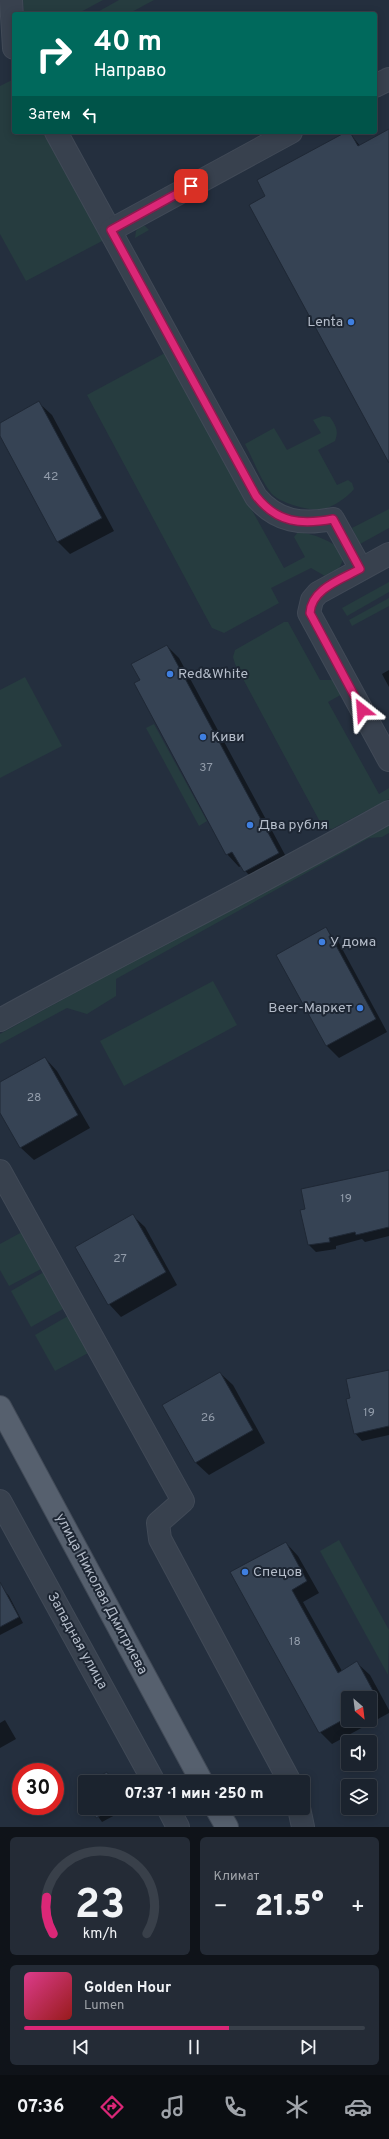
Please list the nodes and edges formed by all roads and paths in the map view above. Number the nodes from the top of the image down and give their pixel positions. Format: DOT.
graph roads {
  1 [pos="11,0"];
  2 [pos="12,16"];
  3 [pos="389,79"];
  4 [pos="377,85"];
  5 [pos="57,134"];
  6 [pos="287,134"];
  7 [pos="111,230"];
  8 [pos="389,554"];
  9 [pos="360,569"];
  10 [pos="389,760"];
  11 [pos="389,812"];
  12 [pos="0,1020"];
  13 [pos="0,1171"];
  14 [pos="0,1407"];
  15 [pos="0,1501"];
  16 [pos="150,1775"];
  17 [pos="198,1775"];
  18 [pos="286,1775"];
  19 [pos="172,1815"];
  20 [pos="220,1815"];
  21 [pos="301,1815"];
  22 [pos="178,1827"];
  23 [pos="227,1827"];
  24 [pos="304,1827"];
  1 -- 2 [label="street"];
  3 -- 4 [label="street"];
  5 -- 7 [label="street"];
  6 -- 7 [label="street"];
  7 -- 9 [label="street"];
  8 -- 9 [label="street"];
  9 -- 10 [label="street"];
  11 -- 12 [label="street"];
  13 -- 18 [label="street"];
  14 -- 17 [label="main road, улица Николая Дмитриева"];
  15 -- 16 [label="street, Западная улица"];
  19 -- 22 [label="street"];
  20 -- 23 [label="main road"];
  21 -- 24 [label="street"];
}
